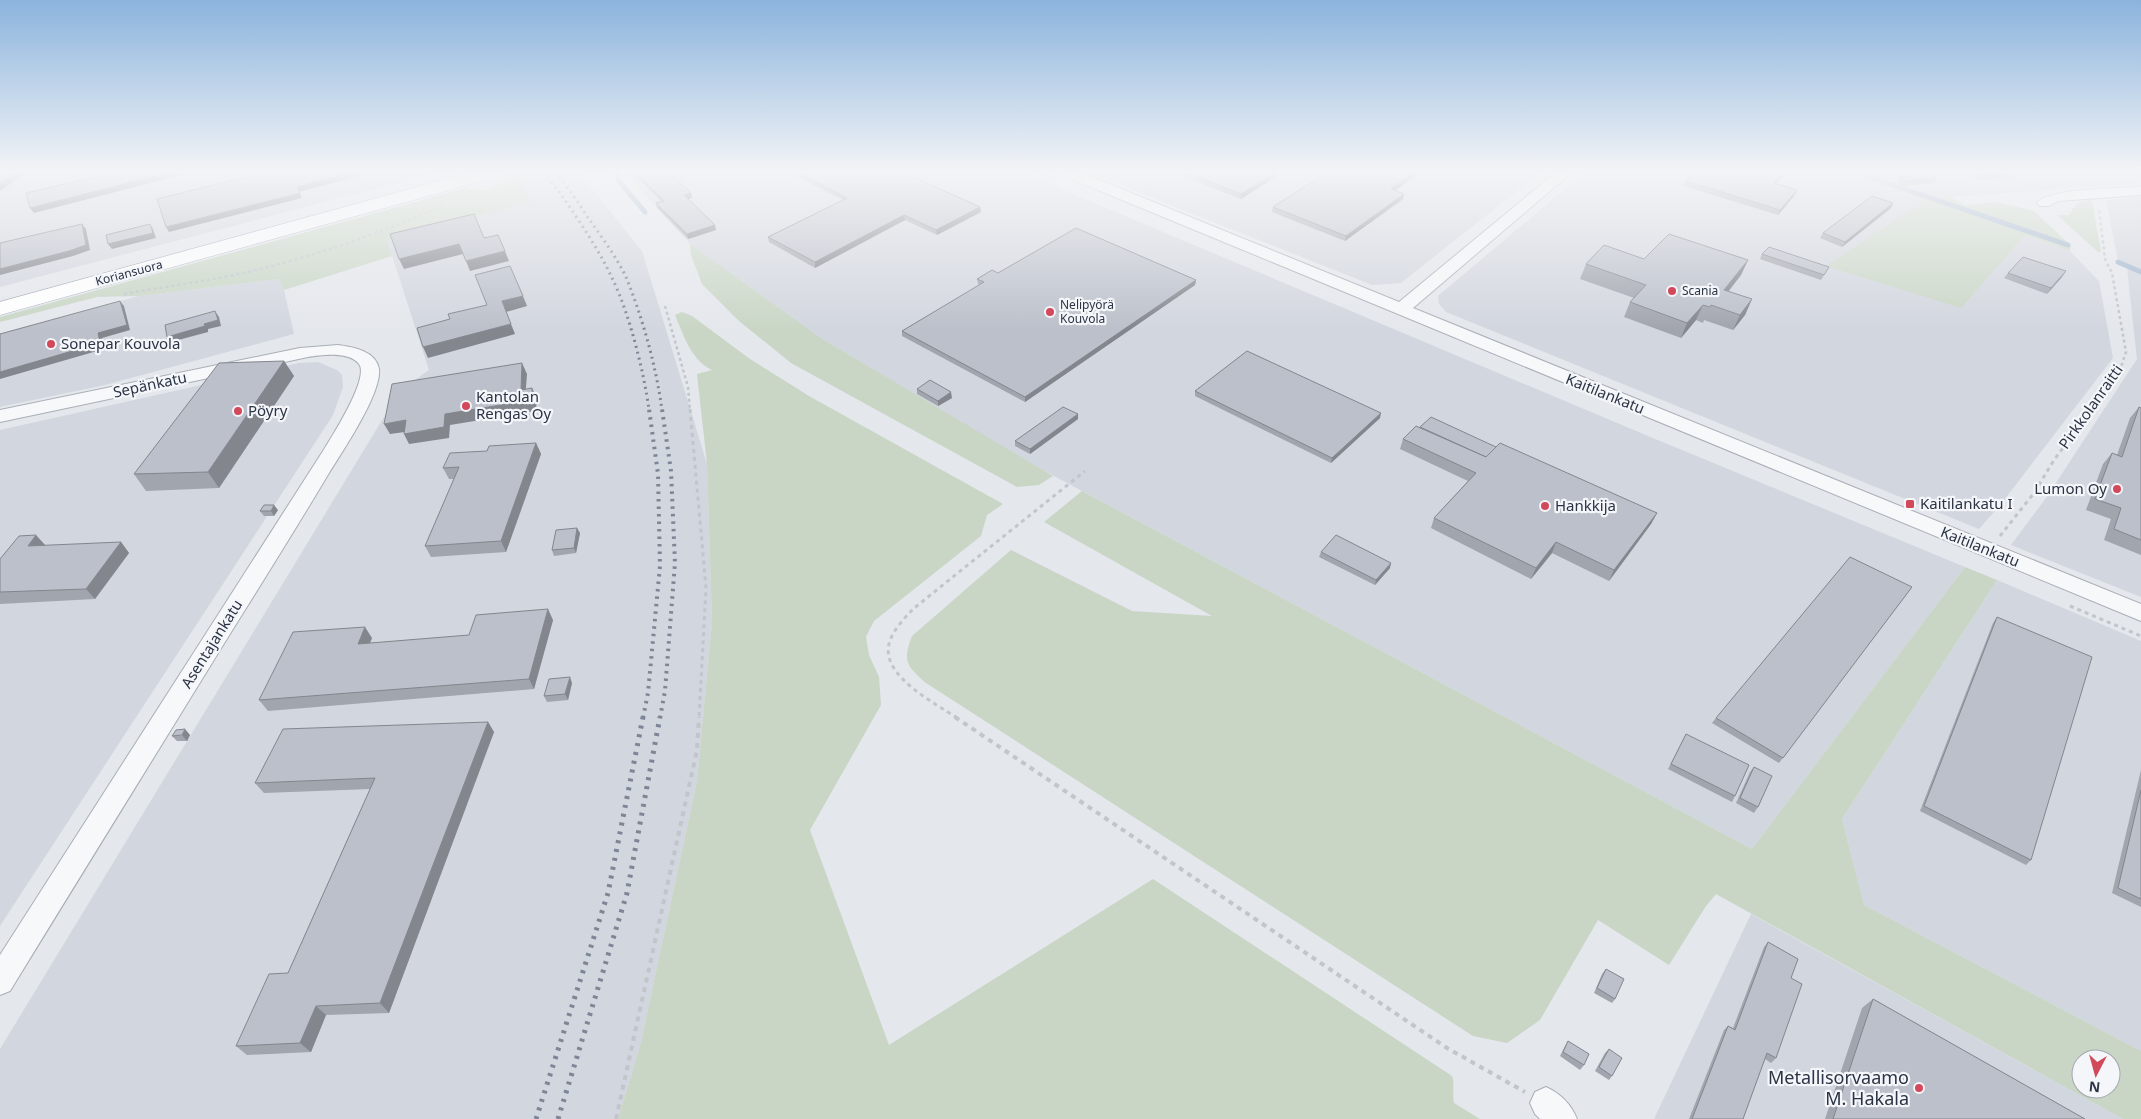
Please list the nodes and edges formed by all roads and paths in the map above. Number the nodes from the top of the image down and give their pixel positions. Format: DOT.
graph roads {
  1 [pos="312,225"];
  2 [pos="396,225"];
  3 [pos="1194,225"];
  4 [pos="1502,225"];
  5 [pos="2102,225"];
  6 [pos="118,295"];
  7 [pos="665,306"];
  8 [pos="0,309"];
  9 [pos="1400,310"];
  10 [pos="300,352"];
  11 [pos="0,416"];
  12 [pos="1085,471"];
  13 [pos="1995,542"];
  14 [pos="2141,613"];
  15 [pos="0,981"];
  16 [pos="1553,1111"];
  17 [pos="616,1119"];
  1 -- 8 [label="main road, Koriansuora"];
  2 -- 6 [label="path"];
  3 -- 9 [label="street, Kaitilankatu"];
  4 -- 9 [label="street"];
  5 -- 13 [label="path, Pirkkolanraitti"];
  7 -- 17 [label="path"];
  9 -- 14 [label="street, Kaitilankatu"];
  10 -- 11 [label="street, Sepänkatu"];
  10 -- 15 [label="street, Asentajankatu"];
  12 -- 16 [label="path"];
}
